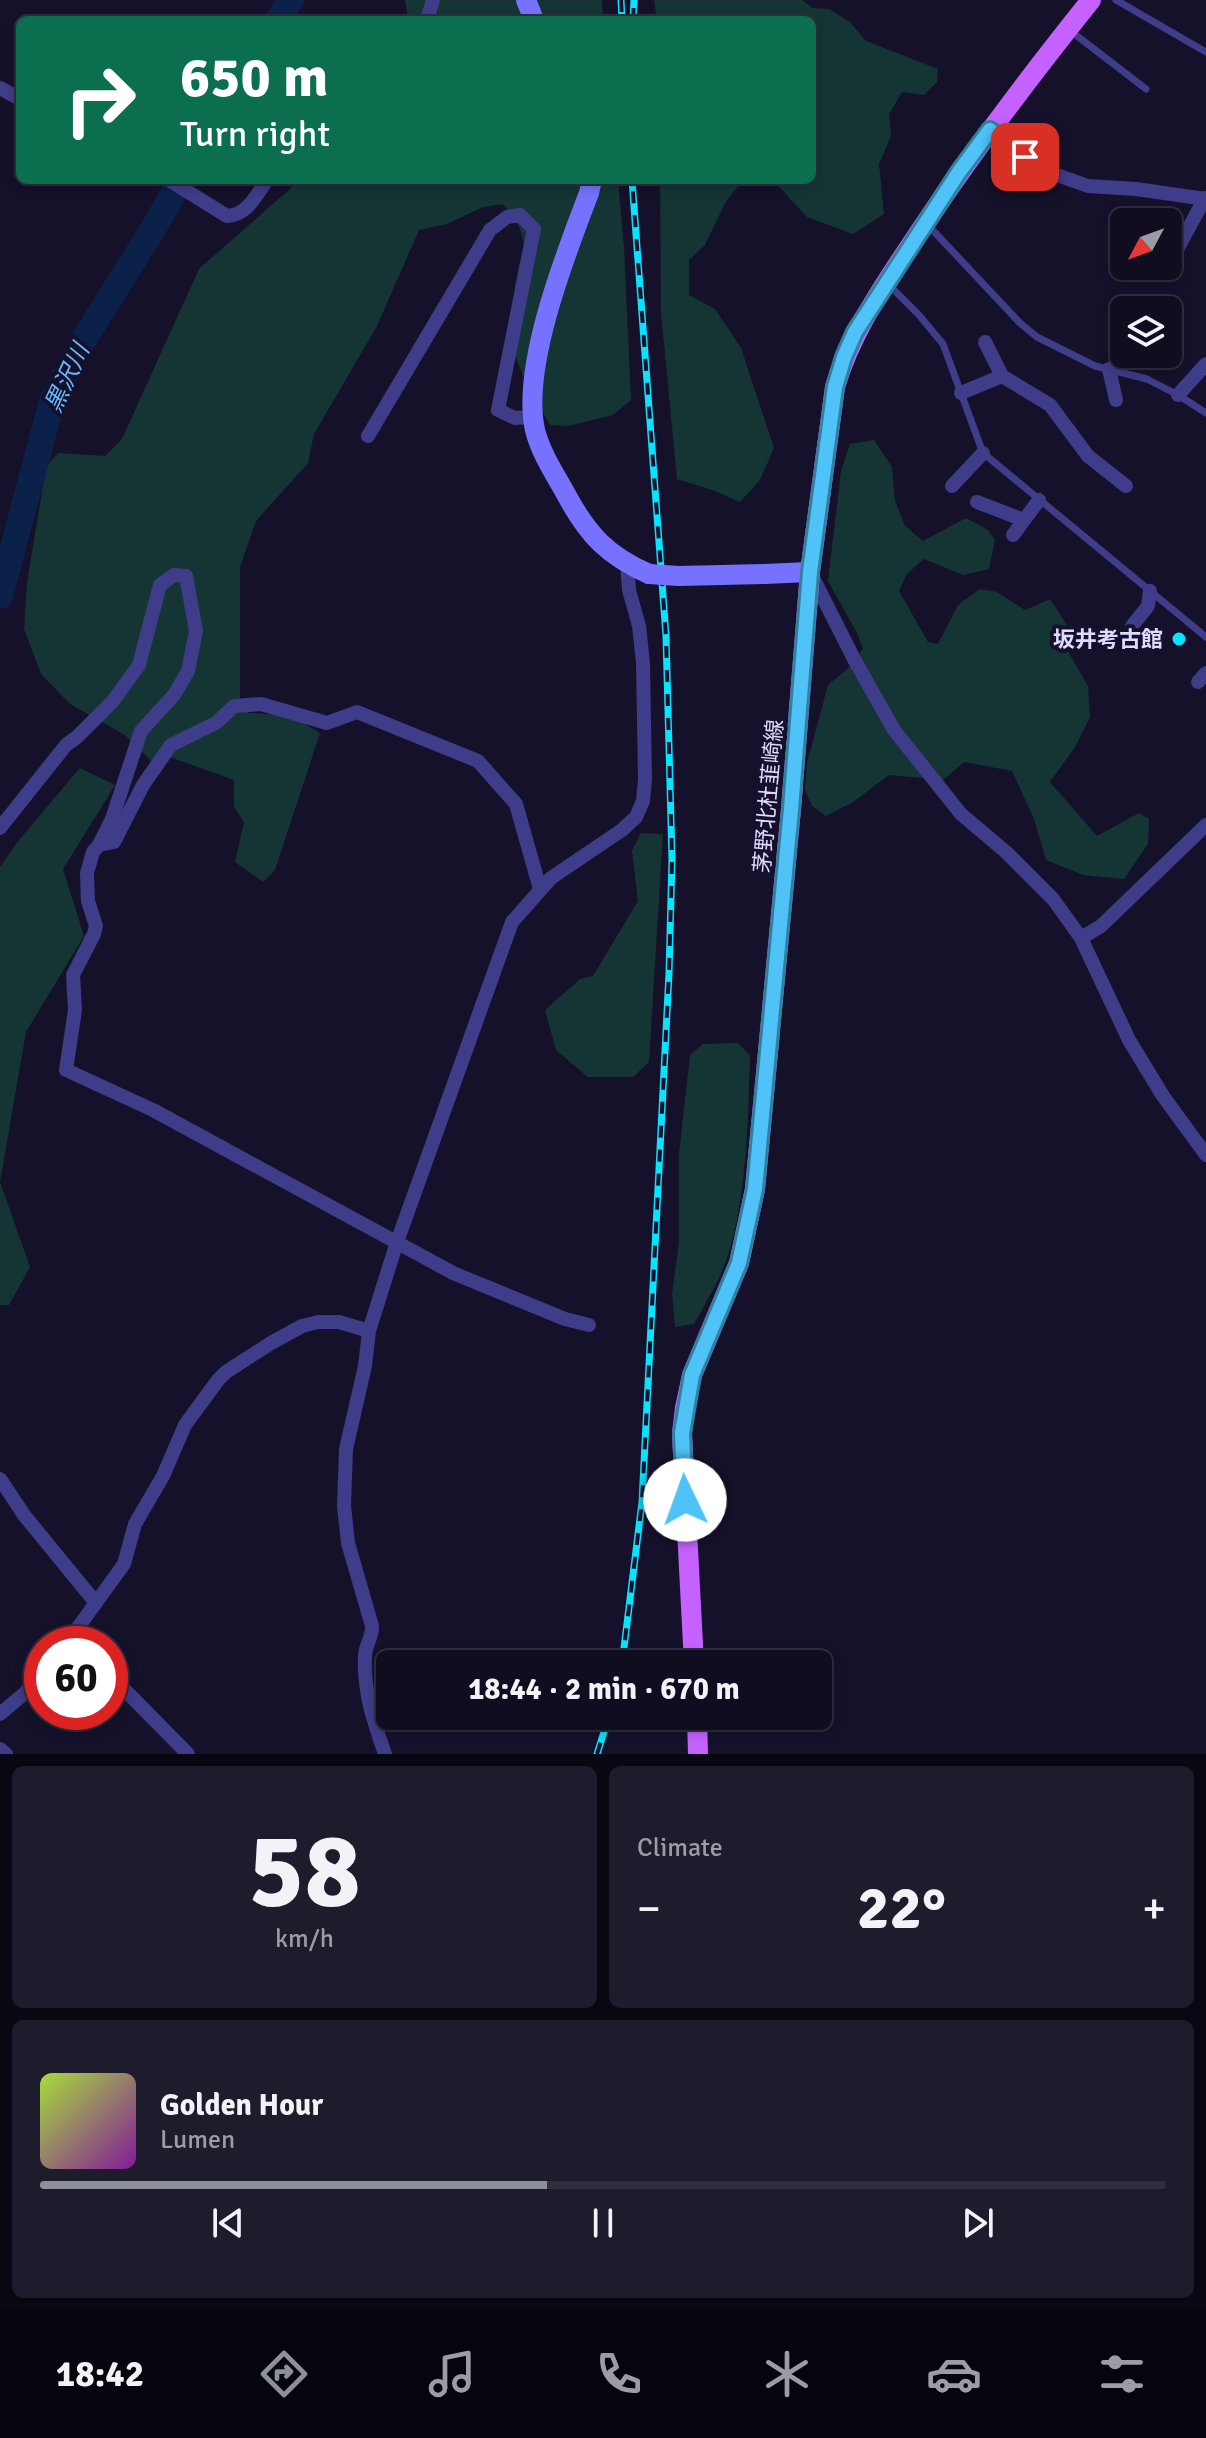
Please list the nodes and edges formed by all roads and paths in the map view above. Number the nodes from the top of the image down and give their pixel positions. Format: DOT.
graph roads {
  1 [pos="1091,0"];
  2 [pos="1116,0"];
  3 [pos="1068,29"];
  4 [pos="1206,52"];
  5 [pos="1146,89"];
  6 [pos="990,130"];
  7 [pos="176,184"];
  8 [pos="264,184"];
  9 [pos="591,184"];
  10 [pos="1205,198"];
  11 [pos="926,223"];
  12 [pos="1182,240"];
  13 [pos="886,282"];
  14 [pos="985,342"];
  15 [pos="1206,364"];
  16 [pos="1109,369"];
  17 [pos="1002,376"];
  18 [pos="961,393"];
  19 [pos="1178,395"];
  20 [pos="1116,400"];
  21 [pos="1206,413"];
  22 [pos="533,417"];
  23 [pos="368,436"];
  24 [pos="983,453"];
  25 [pos="952,486"];
  26 [pos="1126,486"];
  27 [pos="1039,500"];
  28 [pos="977,502"];
  29 [pos="1024,520"];
  30 [pos="1013,535"];
  31 [pos="627,564"];
  32 [pos="810,572"];
  33 [pos="1150,591"];
  34 [pos="1132,626"];
  35 [pos="1206,637"];
  36 [pos="1206,825"];
  37 [pos="0,828"];
  38 [pos="99,845"];
  39 [pos="540,889"];
  40 [pos="1081,938"];
  41 [pos="1206,1155"];
  42 [pos="397,1242"];
  43 [pos="589,1325"];
  44 [pos="369,1331"];
  45 [pos="0,1479"];
  46 [pos="96,1603"];
  47 [pos="82,1626"];
  48 [pos="693,1650"];
  49 [pos="128,1693"];
  50 [pos="24,1694"];
  51 [pos="0,1714"];
  52 [pos="697,1730"];
  53 [pos="0,1749"];
  54 [pos="6,1754"];
  55 [pos="188,1754"];
  56 [pos="385,1754"];
  57 [pos="698,1754"];
  1 -- 3 [label="main road, 茅野北杜韮崎線"];
  2 -- 4 [label="lane"];
  3 -- 5 [label="lane"];
  3 -- 6 [label="main road, 茅野北杜韮崎線"];
  6 -- 10 [label="street"];
  6 -- 11 [label="main road, 茅野北杜韮崎線"];
  7 -- 8 [label="street"];
  9 -- 22 [label="street"];
  10 -- 12 [label="street"];
  11 -- 13 [label="main road, 茅野北杜韮崎線"];
  11 -- 16 [label="lane"];
  13 -- 18 [label="lane"];
  13 -- 32 [label="main road, 茅野北杜韮崎線"];
  14 -- 17 [label="street"];
  15 -- 19 [label="street"];
  16 -- 19 [label="lane"];
  16 -- 20 [label="street"];
  17 -- 18 [label="street"];
  17 -- 26 [label="street"];
  18 -- 24 [label="lane"];
  19 -- 21 [label="lane"];
  22 -- 23 [label="street"];
  22 -- 31 [label="street"];
  24 -- 25 [label="street"];
  24 -- 27 [label="lane"];
  27 -- 29 [label="street"];
  27 -- 33 [label="lane"];
  28 -- 29 [label="street"];
  29 -- 30 [label="street"];
  31 -- 32 [label="street, bridge"];
  31 -- 39 [label="street"];
  32 -- 40 [label="street"];
  32 -- 48 [label="main road, 茅野北杜韮崎線"];
  33 -- 34 [label="street"];
  33 -- 35 [label="lane"];
  36 -- 40 [label="street"];
  37 -- 38 [label="street"];
  38 -- 39 [label="street"];
  38 -- 42 [label="street"];
  39 -- 42 [label="street"];
  40 -- 41 [label="street"];
  42 -- 43 [label="street"];
  42 -- 44 [label="street"];
  44 -- 46 [label="street"];
  44 -- 56 [label="street"];
  45 -- 46 [label="street"];
  46 -- 47 [label="street"];
  49 -- 55 [label="street"];
  50 -- 51 [label="street"];
  52 -- 57 [label="main road"];
  53 -- 54 [label="street"];
}
